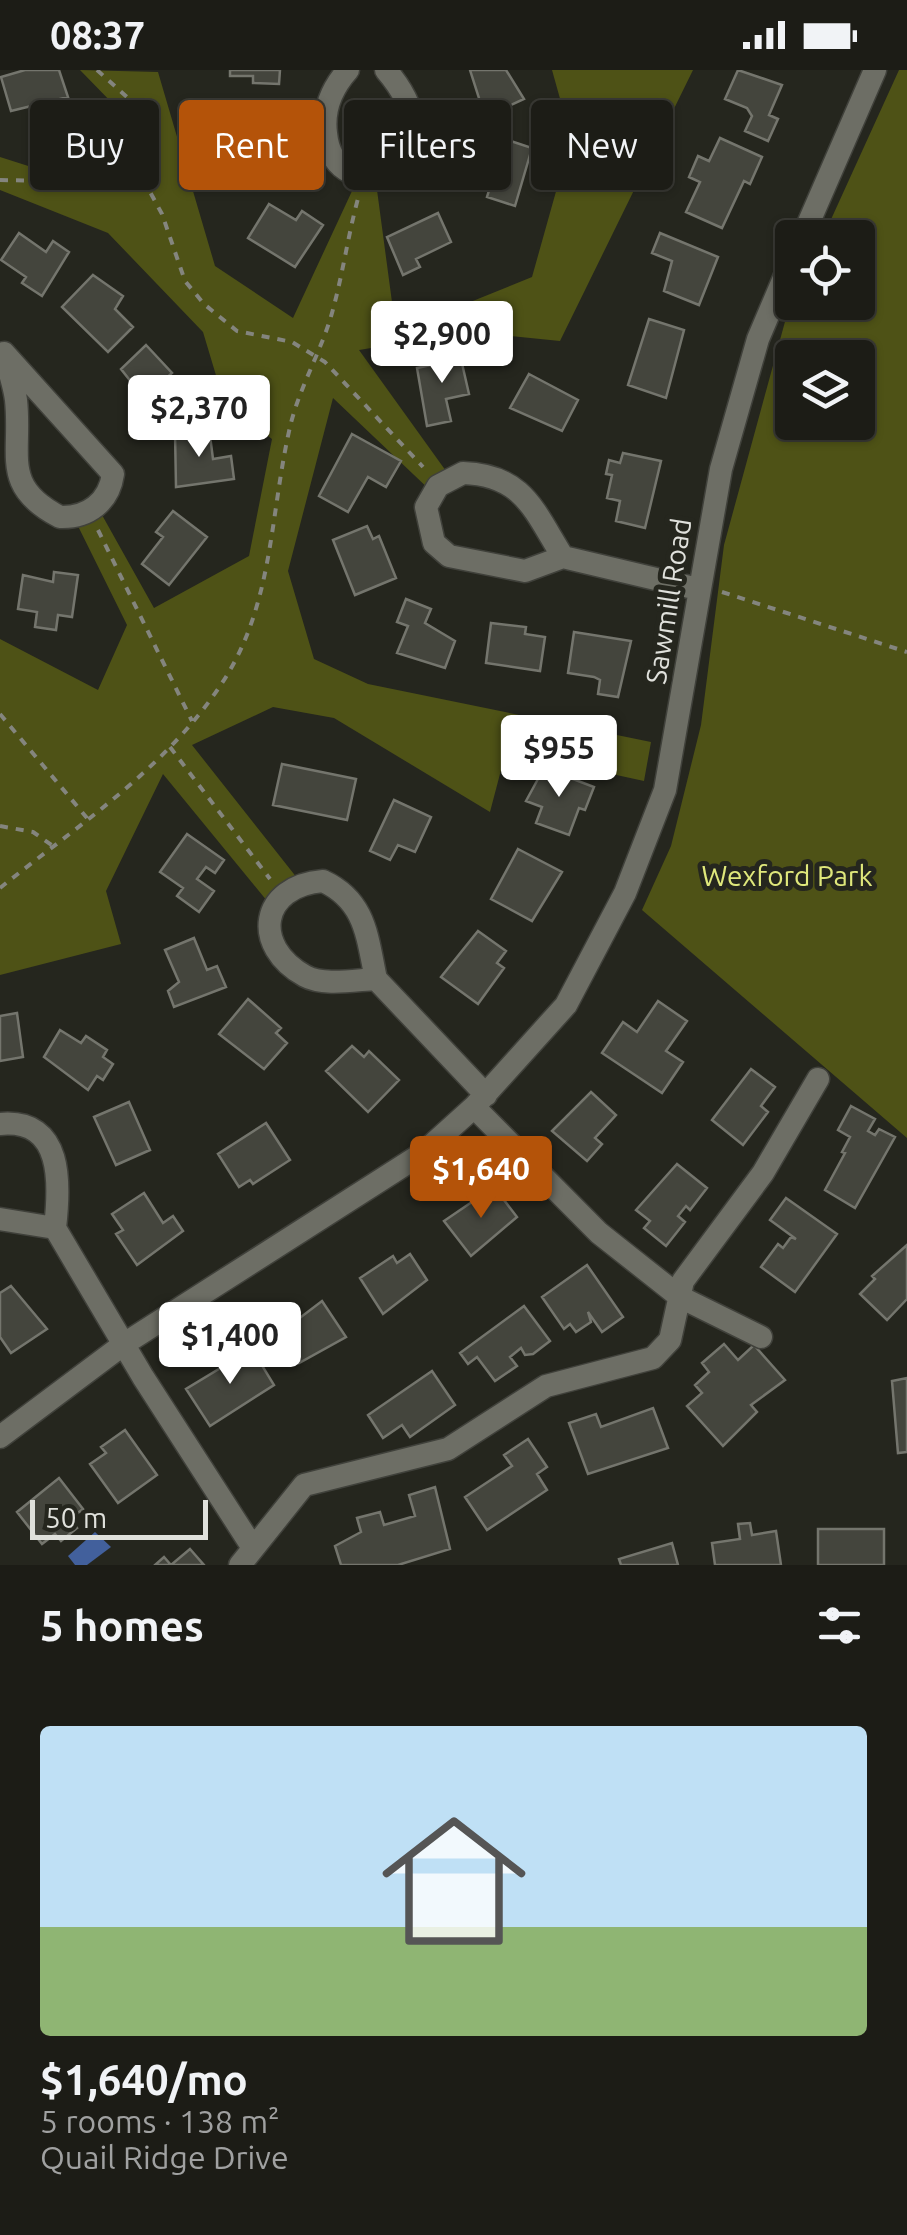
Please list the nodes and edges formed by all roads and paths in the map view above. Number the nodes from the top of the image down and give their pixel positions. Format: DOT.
graph roads {
  1 [pos="97,70"];
  2 [pos="348,70"];
  3 [pos="386,70"];
  4 [pos="875,70"];
  5 [pos="130,100"];
  6 [pos="408,100"];
  7 [pos="344,169"];
  8 [pos="0,180"];
  9 [pos="30,183"];
  10 [pos="150,190"];
  11 [pos="361,190"];
  12 [pos="810,220"];
  13 [pos="775,299"];
  14 [pos="2,349"];
  15 [pos="316,358"];
  16 [pos="438,486"];
  17 [pos="89,512"];
  18 [pos="563,558"];
  19 [pos="698,589"];
  20 [pos="907,652"];
  21 [pos="0,714"];
  22 [pos="192,721"];
  23 [pos="170,747"];
  24 [pos="88,820"];
  25 [pos="0,826"];
  26 [pos="54,846"];
  27 [pos="0,888"];
  28 [pos="281,893"];
  29 [pos="376,979"];
  30 [pos="818,1080"];
  31 [pos="480,1101"];
  32 [pos="0,1124"];
  33 [pos="0,1219"];
  34 [pos="55,1228"];
  35 [pos="680,1297"];
  36 [pos="761,1337"];
  37 [pos="124,1344"];
  38 [pos="0,1437"];
  39 [pos="246,1557"];
  1 -- 5 [label="path"];
  2 -- 7 [label="street"];
  3 -- 6 [label="street"];
  4 -- 12 [label="street"];
  8 -- 9 [label="path"];
  10 -- 15 [label="path"];
  11 -- 15 [label="path"];
  13 -- 19 [label="street, Sawmill Road"];
  14 -- 17 [label="street"];
  14 -- 17 [label="street"];
  15 -- 16 [label="path"];
  15 -- 22 [label="path"];
  16 -- 18 [label="street"];
  16 -- 18 [label="street"];
  17 -- 22 [label="path"];
  18 -- 19 [label="street"];
  19 -- 20 [label="path"];
  19 -- 31 [label="street, Sawmill Road"];
  21 -- 24 [label="path"];
  22 -- 23 [label="path"];
  23 -- 24 [label="path"];
  23 -- 28 [label="path"];
  24 -- 26 [label="path"];
  25 -- 26 [label="path"];
  26 -- 27 [label="path"];
  28 -- 29 [label="street"];
  28 -- 29 [label="street"];
  29 -- 31 [label="street"];
  30 -- 35 [label="street"];
  31 -- 35 [label="street"];
  31 -- 37 [label="street, Sawmill Road"];
  32 -- 34 [label="street"];
  33 -- 34 [label="street"];
  34 -- 37 [label="street"];
  35 -- 36 [label="street"];
  35 -- 39 [label="street"];
  37 -- 38 [label="street, Sawmill Road"];
  37 -- 39 [label="street"];
}
